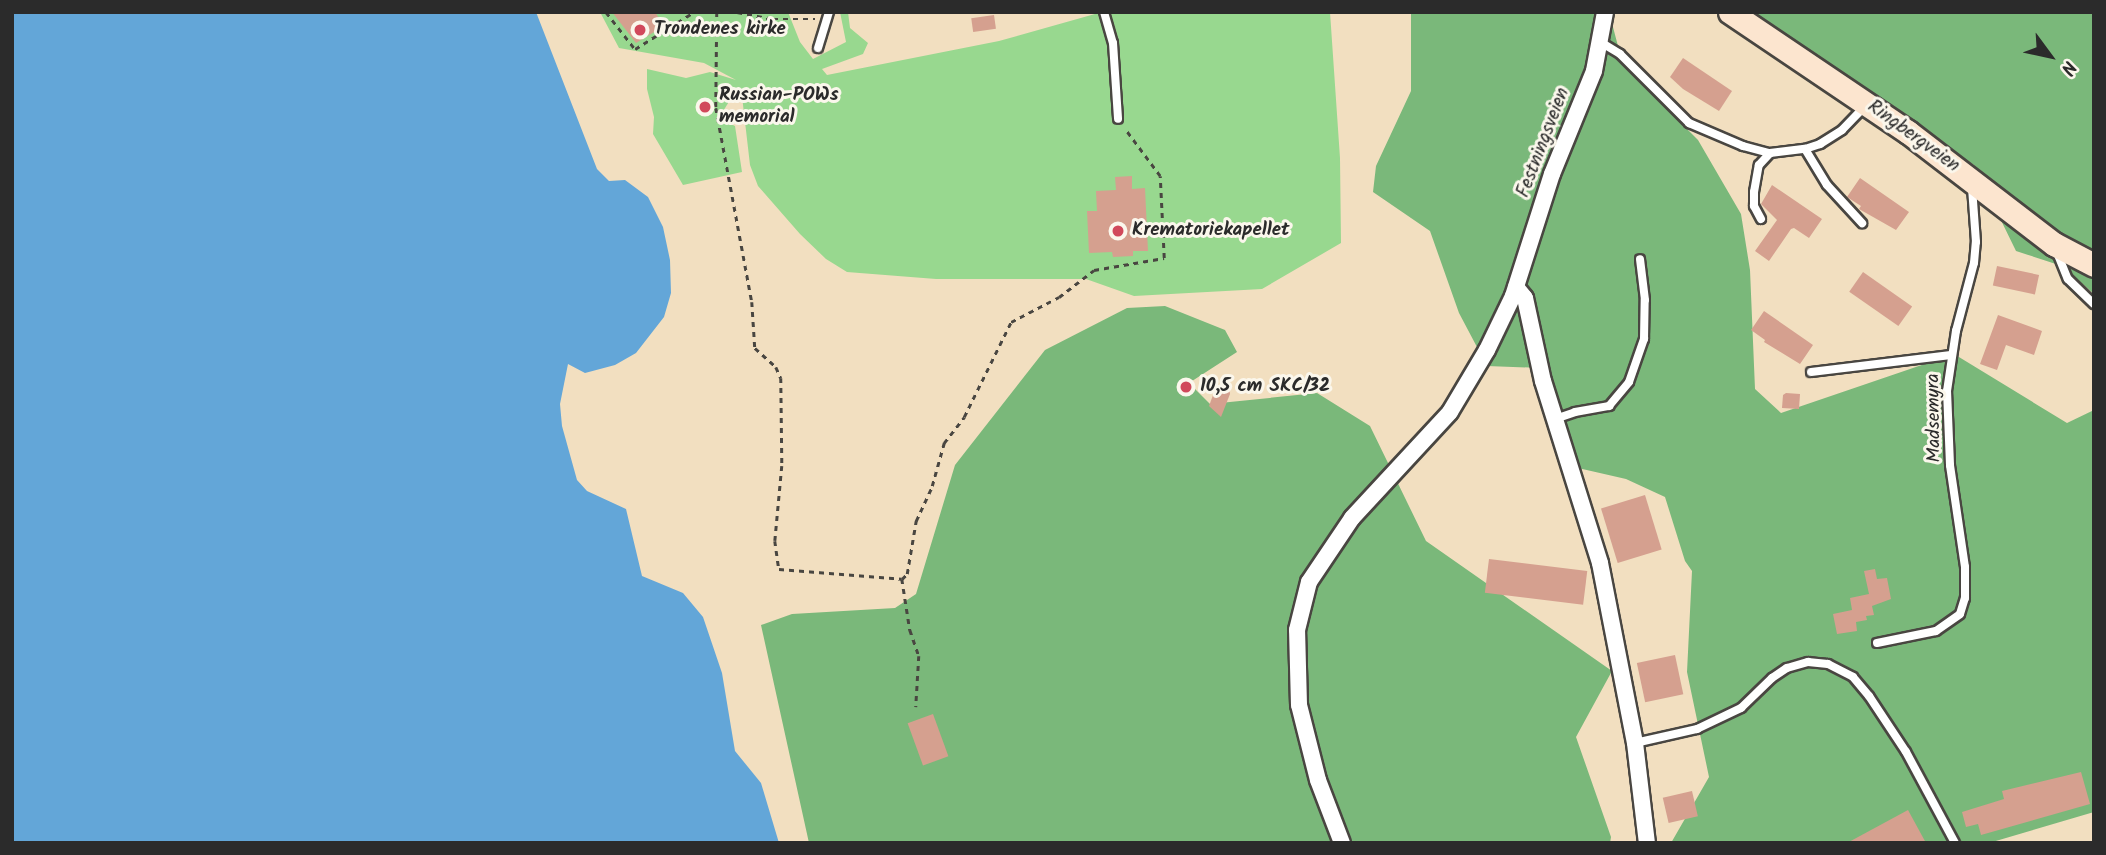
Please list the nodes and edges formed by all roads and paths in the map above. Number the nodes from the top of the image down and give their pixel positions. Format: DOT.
graph roads {
  1 [pos="606,12"];
  2 [pos="694,12"];
  3 [pos="718,12"];
  4 [pos="737,12"];
  5 [pos="1104,12"];
  6 [pos="1605,12"];
  7 [pos="1730,12"];
  8 [pos="829,15"];
  9 [pos="1602,43"];
  10 [pos="818,48"];
  11 [pos="1866,103"];
  12 [pos="1118,119"];
  13 [pos="1805,149"];
  14 [pos="1770,153"];
  15 [pos="1972,180"];
  16 [pos="1761,219"];
  17 [pos="1862,223"];
  18 [pos="2054,244"];
  19 [pos="1640,259"];
  20 [pos="2094,265"];
  21 [pos="1516,287"];
  22 [pos="2094,303"];
  23 [pos="1951,355"];
  24 [pos="1811,372"];
  25 [pos="1555,419"];
  26 [pos="902,579"];
  27 [pos="1877,643"];
  28 [pos="916,707"];
  29 [pos="1635,743"];
  30 [pos="1342,843"];
  31 [pos="1647,843"];
  32 [pos="1955,843"];
  1 -- 2 [label="path"];
  3 -- 26 [label="path"];
  4 -- 8 [label="path"];
  5 -- 12 [label="lane"];
  6 -- 9 [label="street, Festningsveien"];
  7 -- 11 [label="main road, Ringbergveien"];
  8 -- 10 [label="lane"];
  9 -- 14 [label="lane"];
  9 -- 21 [label="street, Festningsveien"];
  11 -- 13 [label="lane"];
  11 -- 15 [label="main road, Ringbergveien"];
  12 -- 26 [label="path"];
  13 -- 14 [label="lane"];
  13 -- 17 [label="lane"];
  14 -- 16 [label="lane"];
  15 -- 18 [label="main road, Ringbergveien"];
  15 -- 23 [label="lane, Madsemyra"];
  18 -- 20 [label="main road, Ringbergveien"];
  18 -- 22 [label="lane"];
  19 -- 25 [label="lane"];
  21 -- 25 [label="street"];
  21 -- 30 [label="street, Festningsveien"];
  23 -- 24 [label="lane"];
  23 -- 27 [label="lane, Madsemyra"];
  25 -- 29 [label="street"];
  26 -- 28 [label="path"];
  29 -- 31 [label="street"];
  29 -- 32 [label="lane"];
}
